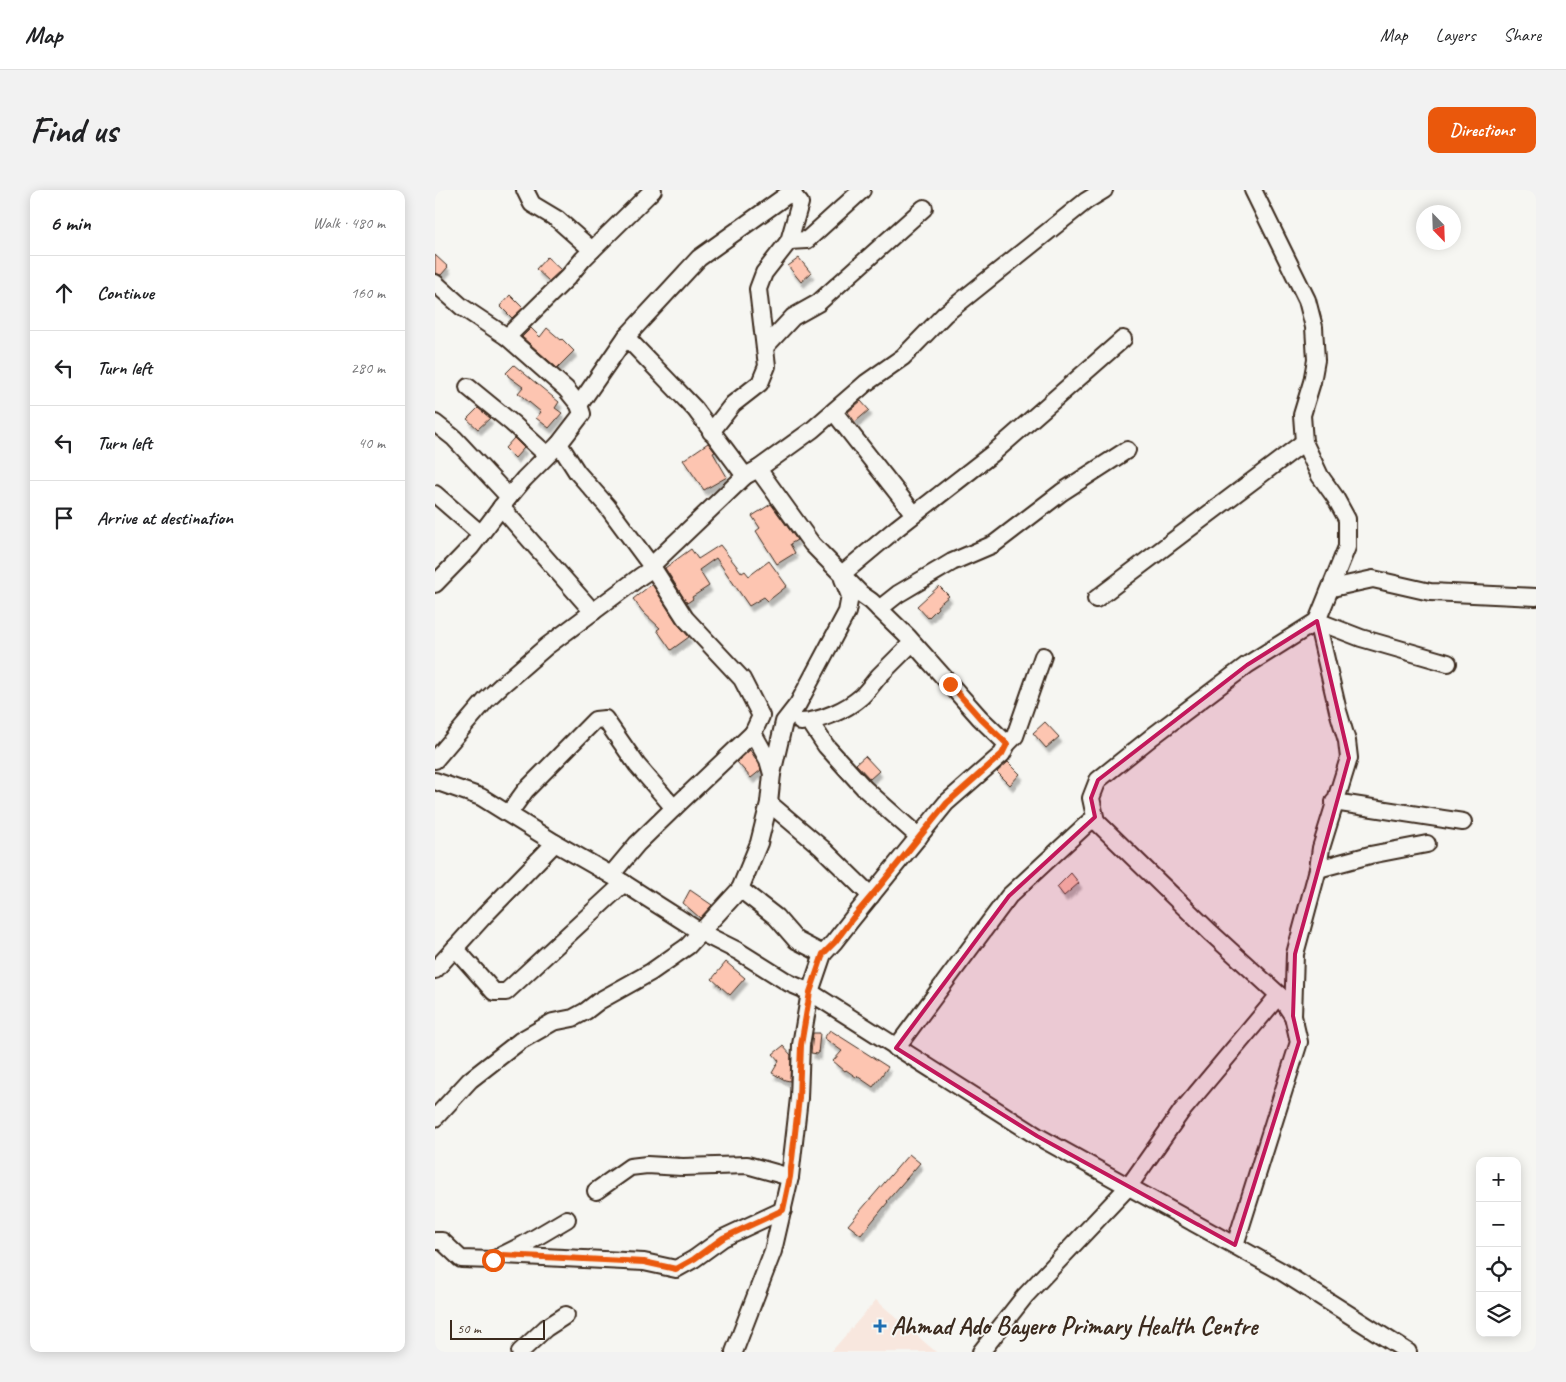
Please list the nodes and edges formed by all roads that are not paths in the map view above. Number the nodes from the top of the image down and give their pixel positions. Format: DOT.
graph roads {
  1 [pos="525,190"];
  2 [pos="653,190"];
  3 [pos="862,190"];
  4 [pos="1104,190"];
  5 [pos="1253,190"];
  6 [pos="792,192"];
  7 [pos="924,208"];
  8 [pos="789,241"];
  9 [pos="592,250"];
  10 [pos="435,283"];
  11 [pos="507,337"];
  12 [pos="626,338"];
  13 [pos="1123,339"];
  14 [pos="765,347"];
  15 [pos="468,387"];
  16 [pos="579,405"];
  17 [pos="834,412"];
  18 [pos="435,423"];
  19 [pos="711,432"];
  20 [pos="1304,442"];
  21 [pos="553,450"];
  22 [pos="1127,450"];
  23 [pos="751,472"];
  24 [pos="435,494"];
  25 [pos="505,502"];
  26 [pos="914,514"];
  27 [pos="481,534"];
  28 [pos="652,567"];
  29 [pos="842,574"];
  30 [pos="435,584"];
  31 [pos="1332,588"];
  32 [pos="1536,597"];
  33 [pos="1096,599"];
  34 [pos="879,609"];
  35 [pos="593,612"];
  36 [pos="1317,621"];
  37 [pos="913,643"];
  38 [pos="1043,656"];
  39 [pos="1448,663"];
  40 [pos="784,722"];
  41 [pos="810,722"];
  42 [pos="753,733"];
  43 [pos="1007,744"];
  44 [pos="435,760"];
  45 [pos="772,774"];
  46 [pos="435,781"];
  47 [pos="1334,802"];
  48 [pos="769,803"];
  49 [pos="674,808"];
  50 [pos="509,812"];
  51 [pos="1096,821"];
  52 [pos="1463,822"];
  53 [pos="919,837"];
  54 [pos="555,843"];
  55 [pos="1427,844"];
  56 [pos="1319,869"];
  57 [pos="618,879"];
  58 [pos="740,890"];
  59 [pos="871,896"];
  60 [pos="702,933"];
  61 [pos="455,948"];
  62 [pos="823,954"];
  63 [pos="435,970"];
  64 [pos="810,992"];
  65 [pos="1279,995"];
  66 [pos="1293,1016"];
  67 [pos="897,1048"];
  68 [pos="435,1118"];
  69 [pos="790,1177"];
  70 [pos="1129,1186"];
  71 [pos="596,1191"];
  72 [pos="783,1210"];
  73 [pos="567,1219"];
  74 [pos="435,1241"];
  75 [pos="1235,1245"];
  76 [pos="503,1255"];
  77 [pos="566,1315"];
  78 [pos="520,1352"];
  79 [pos="734,1352"];
  80 [pos="981,1352"];
  81 [pos="1407,1352"];
  1 -- 9 [label="street"];
  2 -- 9 [label="street"];
  3 -- 8 [label="street"];
  4 -- 17 [label="street"];
  5 -- 20 [label="street"];
  6 -- 8 [label="street"];
  6 -- 12 [label="street"];
  7 -- 14 [label="street"];
  8 -- 14 [label="street"];
  9 -- 11 [label="street"];
  10 -- 11 [label="street"];
  11 -- 16 [label="street"];
  12 -- 16 [label="street"];
  12 -- 19 [label="street"];
  13 -- 26 [label="street"];
  14 -- 19 [label="street"];
  15 -- 21 [label="street"];
  16 -- 21 [label="street"];
  17 -- 23 [label="street"];
  17 -- 26 [label="street"];
  18 -- 25 [label="street"];
  19 -- 23 [label="street"];
  20 -- 31 [label="street"];
  20 -- 33 [label="street"];
  21 -- 25 [label="street"];
  21 -- 28 [label="street"];
  22 -- 34 [label="street"];
  23 -- 28 [label="street"];
  23 -- 29 [label="street"];
  24 -- 27 [label="street"];
  25 -- 27 [label="street"];
  25 -- 35 [label="street"];
  26 -- 29 [label="street"];
  27 -- 30 [label="street"];
  28 -- 35 [label="street"];
  28 -- 42 [label="street"];
  29 -- 34 [label="street"];
  29 -- 40 [label="street"];
  31 -- 32 [label="street"];
  31 -- 36 [label="street"];
  34 -- 37 [label="street"];
  35 -- 44 [label="street"];
  36 -- 39 [label="street"];
  36 -- 47 [label="street"];
  36 -- 51 [label="street"];
  37 -- 41 [label="street"];
  37 -- 43 [label="street"];
  38 -- 43 [label="street"];
  40 -- 41 [label="street"];
  40 -- 45 [label="street"];
  41 -- 53 [label="street"];
  42 -- 45 [label="street"];
  42 -- 49 [label="street"];
  43 -- 53 [label="street"];
  45 -- 48 [label="street"];
  46 -- 50 [label="street"];
  47 -- 52 [label="street"];
  47 -- 56 [label="street"];
  48 -- 58 [label="street"];
  48 -- 59 [label="street"];
  49 -- 50 [label="street"];
  49 -- 57 [label="street"];
  50 -- 54 [label="street"];
  51 -- 65 [label="street"];
  51 -- 67 [label="street"];
  53 -- 59 [label="street"];
  54 -- 57 [label="street"];
  54 -- 61 [label="street"];
  55 -- 56 [label="street"];
  56 -- 66 [label="street"];
  57 -- 60 [label="street"];
  57 -- 61 [label="street"];
  58 -- 60 [label="street"];
  58 -- 62 [label="street"];
  59 -- 62 [label="street"];
  60 -- 64 [label="street"];
  60 -- 68 [label="street"];
  61 -- 63 [label="street"];
  62 -- 64 [label="street"];
  64 -- 67 [label="street"];
  64 -- 69 [label="street"];
  65 -- 66 [label="street"];
  65 -- 70 [label="street"];
  66 -- 75 [label="street"];
  67 -- 70 [label="street"];
  69 -- 71 [label="street"];
  69 -- 72 [label="street"];
  70 -- 75 [label="street"];
  70 -- 80 [label="street"];
  72 -- 76 [label="street"];
  72 -- 79 [label="street"];
  73 -- 76 [label="street"];
  74 -- 76 [label="street"];
  75 -- 81 [label="street"];
  77 -- 78 [label="street"];
}
